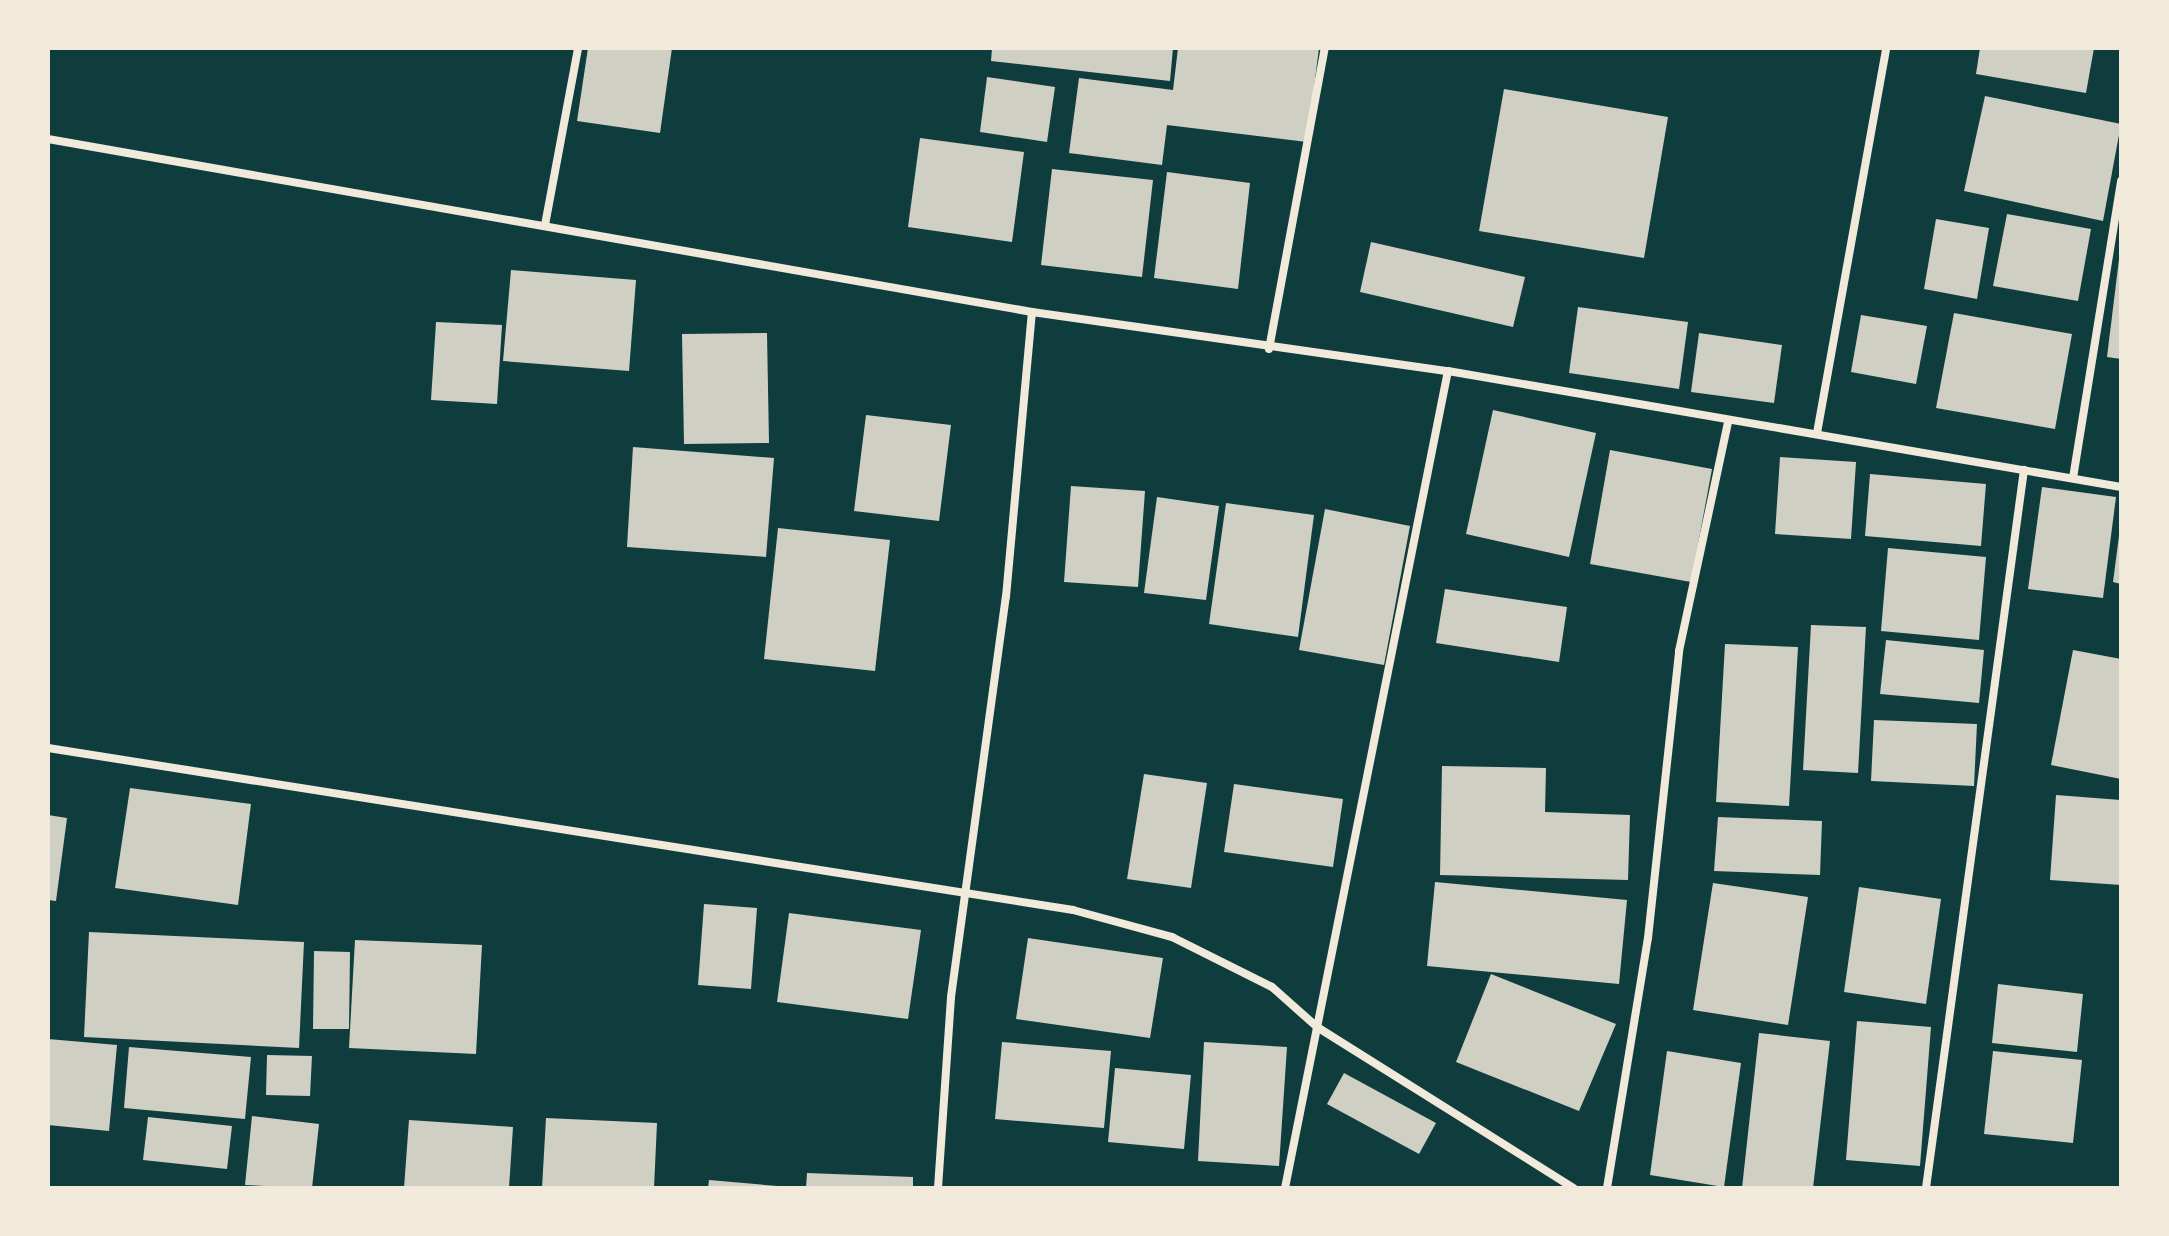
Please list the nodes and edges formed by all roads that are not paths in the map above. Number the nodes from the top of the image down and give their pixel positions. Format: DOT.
graph roads {
  1 [pos="578,48"];
  2 [pos="1325,48"];
  3 [pos="1886,48"];
  4 [pos="48,139"];
  5 [pos="2121,181"];
  6 [pos="545,225"];
  7 [pos="1032,312"];
  8 [pos="1269,349"];
  9 [pos="1448,371"];
  10 [pos="1728,422"];
  11 [pos="1817,433"];
  12 [pos="2024,470"];
  13 [pos="2073,478"];
  14 [pos="2121,487"];
  15 [pos="48,748"];
  16 [pos="964,893"];
  17 [pos="1317,1027"];
  18 [pos="938,1188"];
  19 [pos="1285,1188"];
  20 [pos="1574,1188"];
  21 [pos="1607,1188"];
  22 [pos="1926,1188"];
  1 -- 6 [label="street"];
  2 -- 8 [label="street"];
  3 -- 11 [label="street"];
  4 -- 6 [label="street"];
  5 -- 13 [label="street"];
  6 -- 7 [label="street"];
  7 -- 8 [label="street"];
  7 -- 16 [label="street"];
  8 -- 9 [label="street"];
  9 -- 10 [label="street"];
  9 -- 17 [label="street"];
  10 -- 11 [label="street"];
  10 -- 21 [label="street"];
  11 -- 12 [label="street"];
  12 -- 13 [label="street"];
  12 -- 22 [label="street"];
  13 -- 14 [label="street"];
  15 -- 16 [label="street"];
  16 -- 17 [label="street"];
  16 -- 18 [label="street"];
  17 -- 19 [label="street"];
  17 -- 20 [label="street"];
}
